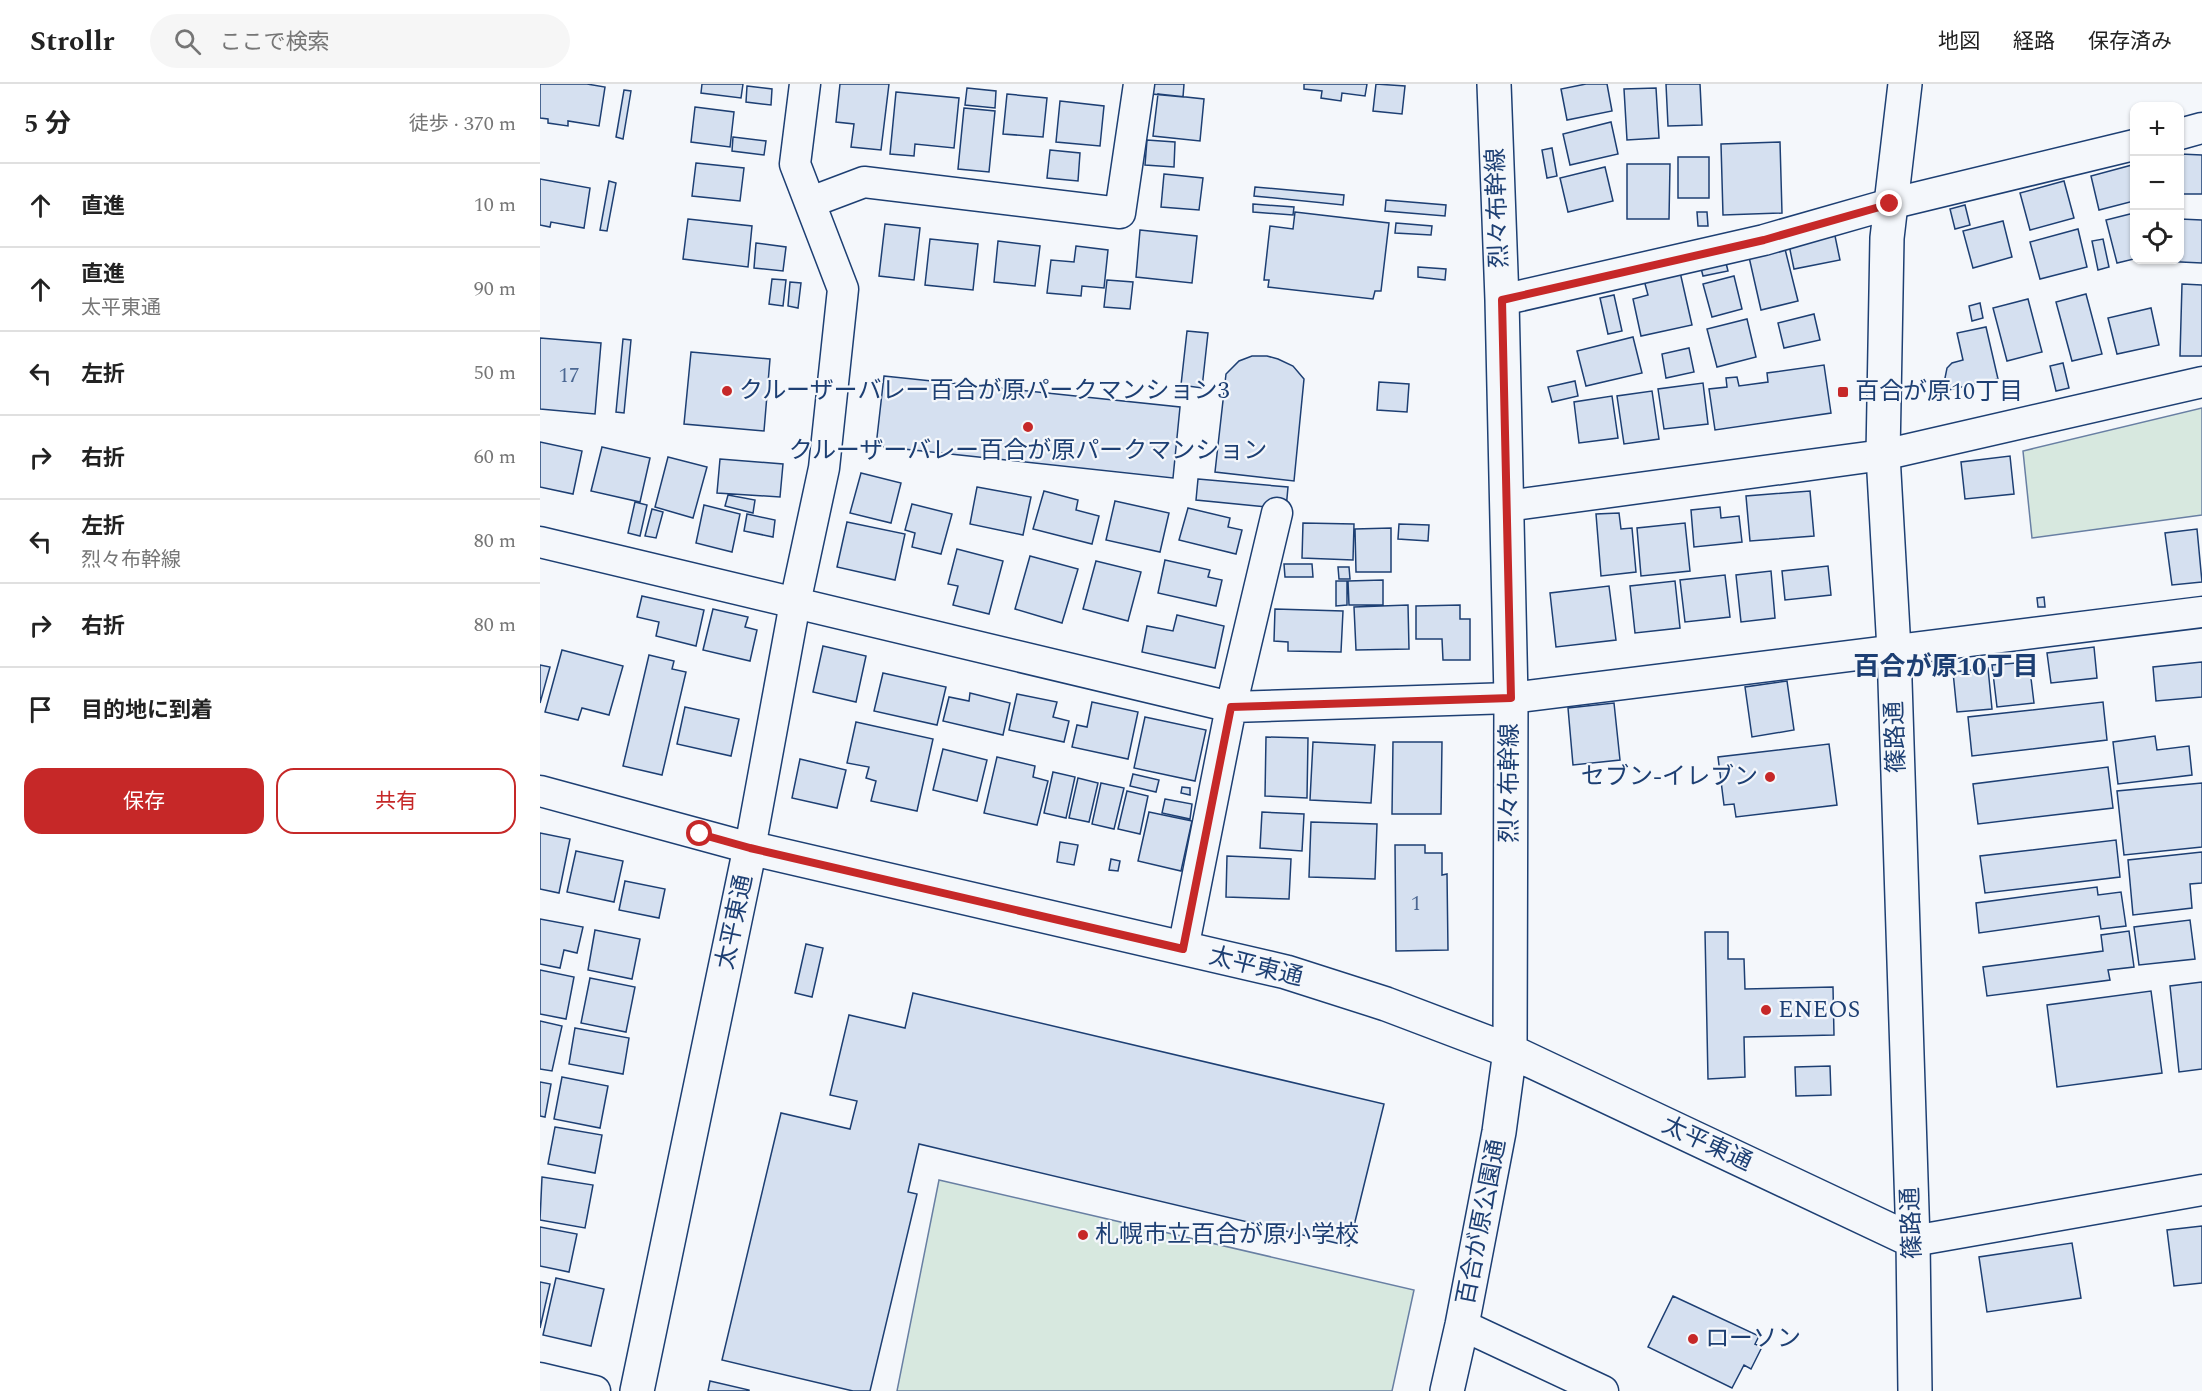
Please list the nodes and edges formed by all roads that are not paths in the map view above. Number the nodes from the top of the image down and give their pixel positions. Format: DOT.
graph roads {
  1 [pos="805,84"];
  2 [pos="1138,84"];
  3 [pos="1494,84"];
  4 [pos="1905,84"];
  5 [pos="2202,128"];
  6 [pos="2184,133"];
  7 [pos="2130,146"];
  8 [pos="811,202"];
  9 [pos="1890,204"];
  10 [pos="1502,300"];
  11 [pos="2202,382"];
  12 [pos="1883,455"];
  13 [pos="1507,506"];
  14 [pos="1277,513"];
  15 [pos="540,543"];
  16 [pos="795,603"];
  17 [pos="2202,612"];
  18 [pos="1894,650"];
  19 [pos="1511,698"];
  20 [pos="1231,707"];
  21 [pos="540,791"];
  22 [pos="750,848"];
  23 [pos="1183,949"];
  24 [pos="1510,1051"];
  25 [pos="2202,1190"];
  26 [pos="1913,1241"];
  27 [pos="1462,1325"];
  28 [pos="540,1378"];
  29 [pos="595,1391"];
  30 [pos="637,1391"];
  31 [pos="1447,1391"];
  32 [pos="1603,1391"];
  33 [pos="1915,1391"];
  1 -- 8 [label="street"];
  2 -- 8 [label="street"];
  3 -- 10 [label="street, 烈々布幹線"];
  4 -- 9 [label="street, 篠路通"];
  5 -- 6 [label="street"];
  7 -- 9 [label="street"];
  8 -- 16 [label="street"];
  9 -- 10 [label="street"];
  9 -- 12 [label="street, 篠路通"];
  10 -- 13 [label="street, 烈々布幹線"];
  11 -- 12 [label="street"];
  12 -- 13 [label="street"];
  12 -- 18 [label="street, 篠路通"];
  13 -- 19 [label="street, 烈々布幹線"];
  14 -- 20 [label="street"];
  15 -- 16 [label="street"];
  16 -- 20 [label="street"];
  16 -- 22 [label="street"];
  17 -- 18 [label="street"];
  18 -- 19 [label="street"];
  18 -- 26 [label="street, 篠路通"];
  19 -- 20 [label="street"];
  19 -- 24 [label="street, 烈々布幹線"];
  20 -- 23 [label="street"];
  21 -- 22 [label="street"];
  22 -- 23 [label="street, 太平東通"];
  22 -- 30 [label="street, 太平東通"];
  23 -- 24 [label="street, 太平東通"];
  24 -- 26 [label="street, 太平東通"];
  24 -- 27 [label="street, 百合が原公園通"];
  25 -- 26 [label="street"];
  26 -- 33 [label="street, 篠路通"];
  27 -- 31 [label="street, 百合が原公園通"];
  27 -- 32 [label="street"];
  28 -- 29 [label="street"];
}
